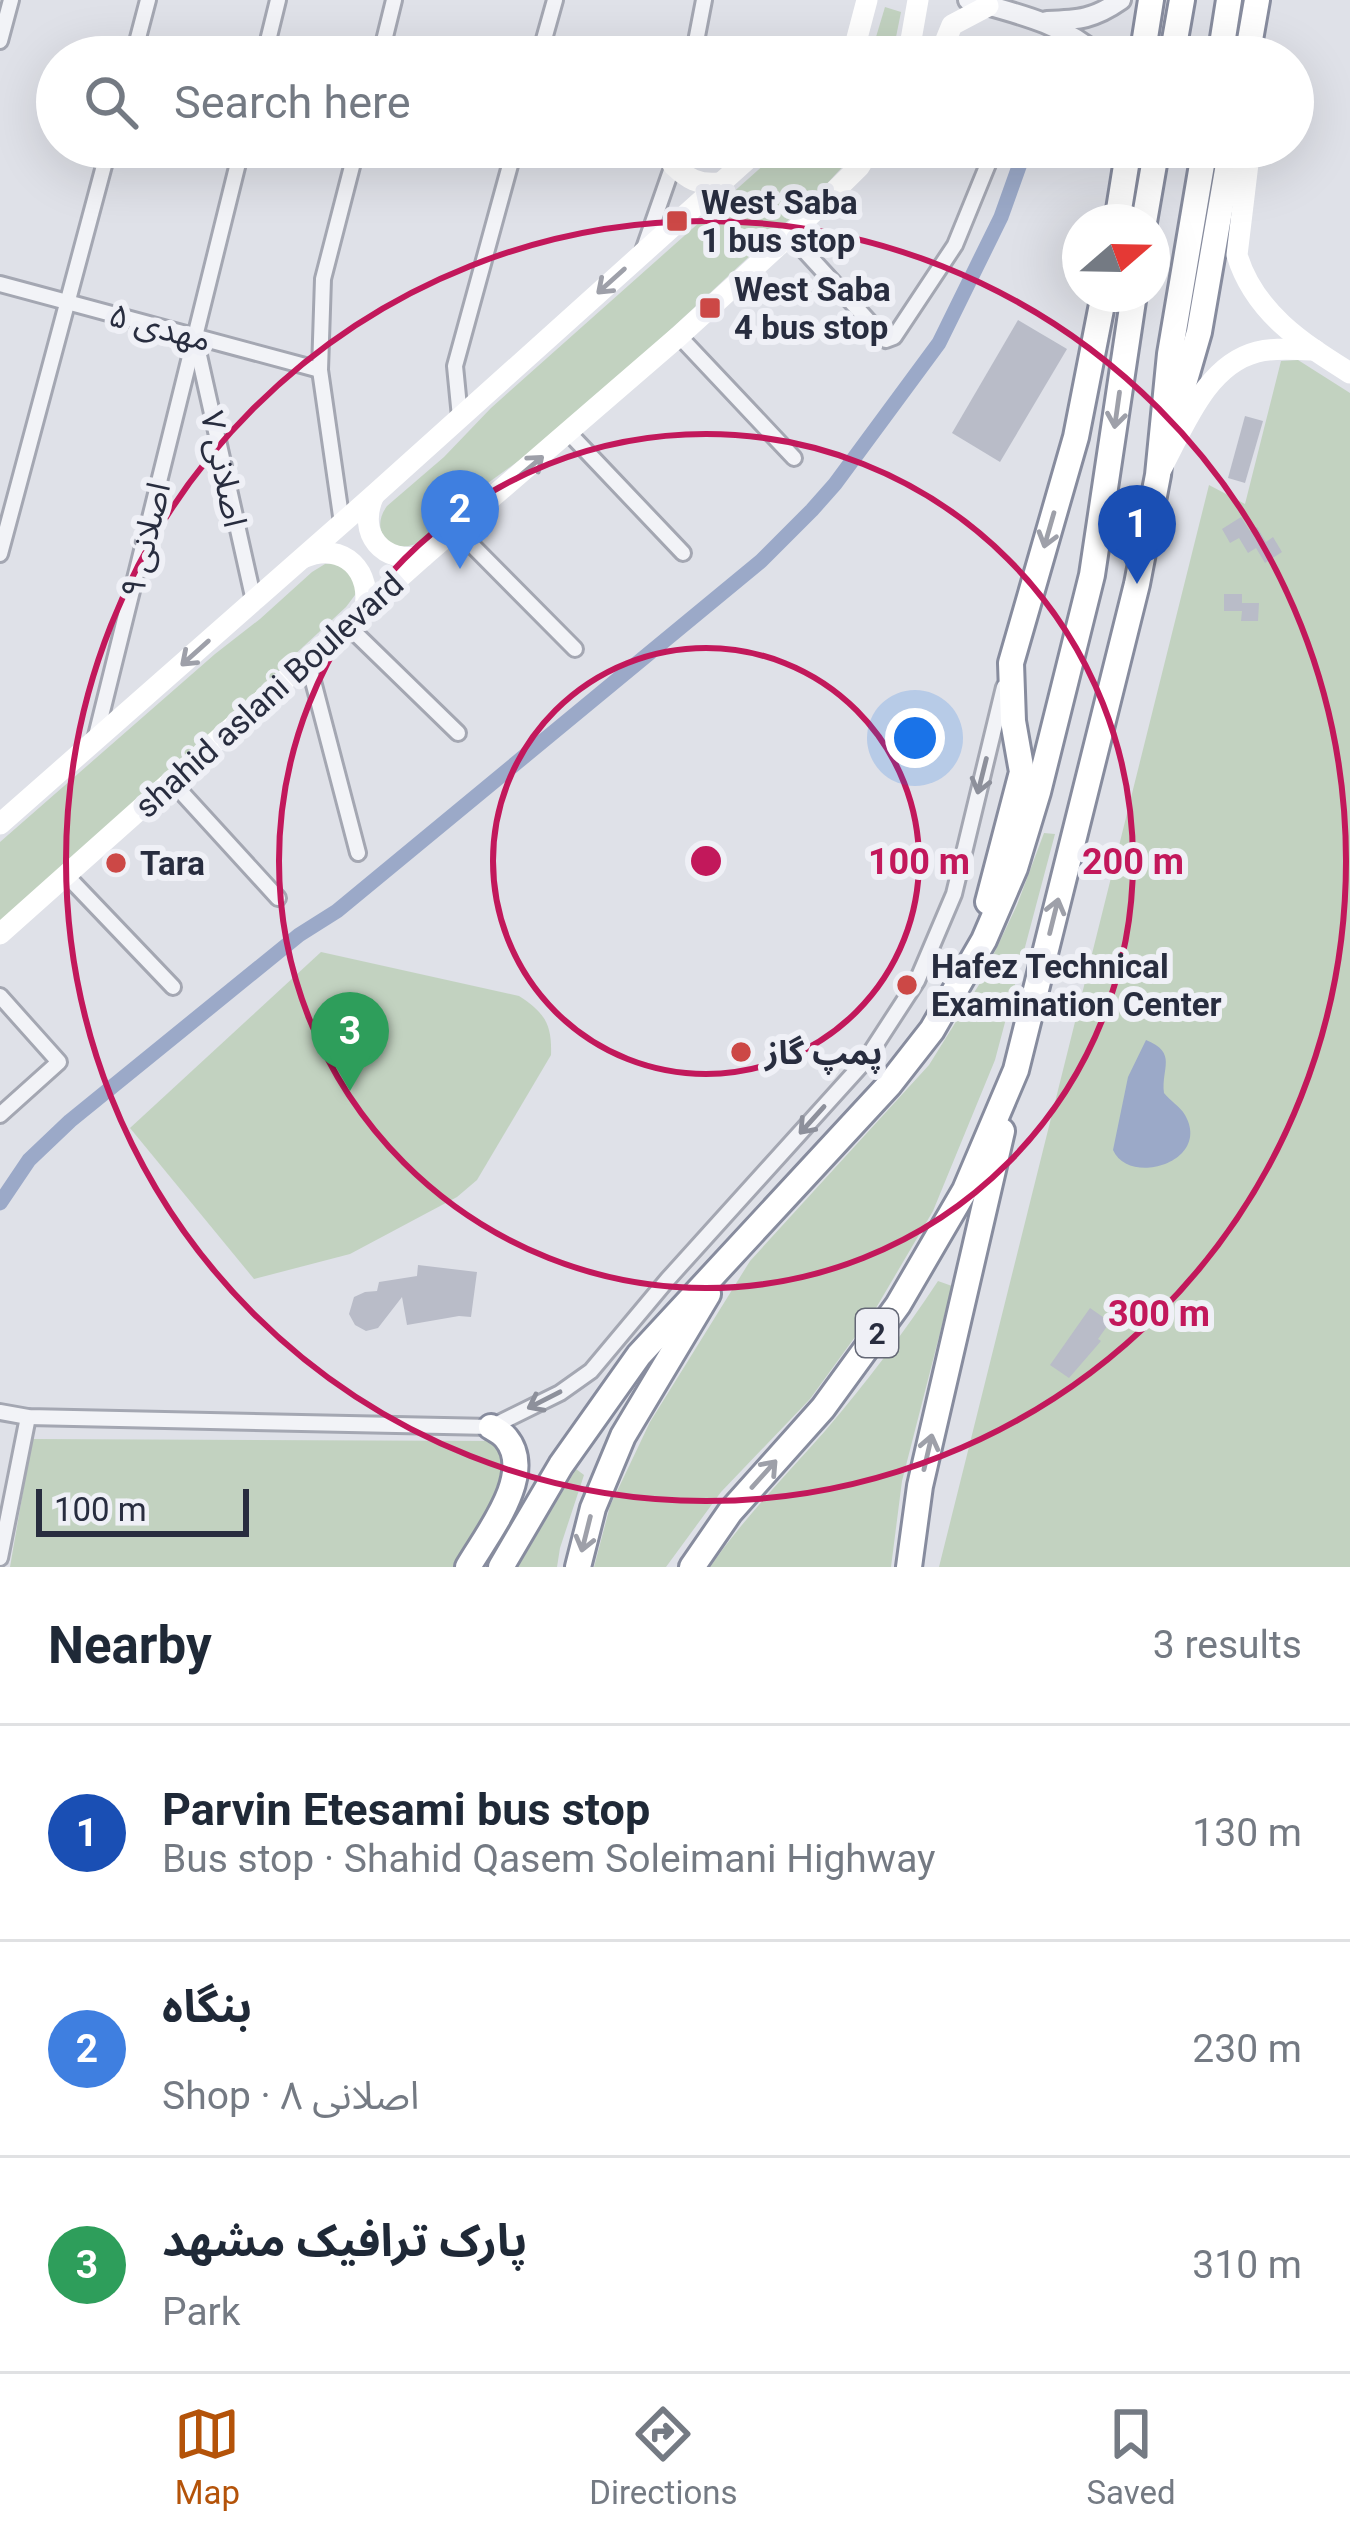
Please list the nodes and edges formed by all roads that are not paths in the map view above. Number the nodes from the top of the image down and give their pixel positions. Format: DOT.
graph roads {
  1 [pos="11,0"];
  2 [pos="148,0"];
  3 [pos="278,0"];
  4 [pos="394,0"];
  5 [pos="555,0"];
  6 [pos="704,0"];
  7 [pos="867,0"];
  8 [pos="918,0"];
  9 [pos="1121,0"];
  10 [pos="1150,0"];
  11 [pos="1182,0"];
  12 [pos="1229,0"];
  13 [pos="1256,0"];
  14 [pos="978,3"];
  15 [pos="1041,21"];
  16 [pos="139,36"];
  17 [pos="269,36"];
  18 [pos="385,36"];
  19 [pos="545,36"];
  20 [pos="697,36"];
  21 [pos="858,36"];
  22 [pos="912,36"];
  23 [pos="948,36"];
  24 [pos="1073,36"];
  25 [pos="1145,36"];
  26 [pos="1176,36"];
  27 [pos="1223,36"];
  28 [pos="1250,36"];
  29 [pos="0,41"];
  30 [pos="103,168"];
  31 [pos="237,168"];
  32 [pos="351,168"];
  33 [pos="508,168"];
  34 [pos="671,168"];
  35 [pos="681,168"];
  36 [pos="736,168"];
  37 [pos="859,168"];
  38 [pos="986,168"];
  39 [pos="1126,168"];
  40 [pos="1153,168"];
  41 [pos="1201,168"];
  42 [pos="1227,168"];
  43 [pos="1247,168"];
  44 [pos="719,183"];
  45 [pos="1120,204"];
  46 [pos="1147,204"];
  47 [pos="790,235"];
  48 [pos="643,252"];
  49 [pos="0,284"];
  50 [pos="67,302"];
  51 [pos="1100,312"];
  52 [pos="1131,312"];
  53 [pos="195,336"];
  54 [pos="679,336"];
  55 [pos="1315,350"];
  56 [pos="320,370"];
  57 [pos="1350,373"];
  58 [pos="460,417"];
  59 [pos="569,433"];
  60 [pos="794,458"];
  61 [pos="1158,475"];
  62 [pos="374,495"];
  63 [pos="342,523"];
  64 [pos="456,529"];
  65 [pos="683,553"];
  66 [pos="0,554"];
  67 [pos="424,556"];
  68 [pos="301,559"];
  69 [pos="254,601"];
  70 [pos="356,620"];
  71 [pos="575,649"];
  72 [pos="308,662"];
  73 [pos="1011,663"];
  74 [pos="458,733"];
  75 [pos="94,743"];
  76 [pos="173,783"];
  77 [pos="1,823"];
  78 [pos="358,853"];
  79 [pos="66,875"];
  80 [pos="278,898"];
  81 [pos="0,934"];
  82 [pos="984,940"];
  83 [pos="172,987"];
  84 [pos="0,996"];
  85 [pos="1016,1070"];
  86 [pos="0,1115"];
  87 [pos="737,1246"];
  88 [pos="0,1412"];
  89 [pos="28,1417"];
  90 [pos="490,1426"];
  91 [pos="0,1558"];
  92 [pos="468,1567"];
  93 [pos="501,1567"];
  94 [pos="578,1567"];
  95 [pos="692,1567"];
  96 [pos="909,1567"];
  1 -- 29 [label="street"];
  2 -- 16 [label="street"];
  3 -- 17 [label="street"];
  4 -- 18 [label="street"];
  5 -- 19 [label="street"];
  6 -- 20 [label="street"];
  7 -- 21 [label="main road"];
  8 -- 22 [label="main road"];
  9 -- 15 [label="street"];
  10 -- 25 [label="highway"];
  11 -- 26 [label="highway"];
  12 -- 27 [label="highway"];
  13 -- 28 [label="highway"];
  14 -- 15 [label="street"];
  14 -- 23 [label="main road"];
  15 -- 24 [label="street"];
  30 -- 50 [label="street"];
  31 -- 53 [label="street, اصلانی ۹"];
  32 -- 56 [label="street"];
  33 -- 58 [label="street"];
  34 -- 48 [label="street"];
  35 -- 44 [label="main road"];
  36 -- 44 [label="main road"];
  37 -- 47 [label="main road, shahid aslani Boulevard"];
  38 -- 47 [label="street"];
  39 -- 45 [label="highway"];
  40 -- 46 [label="highway"];
  41 -- 61 [label="highway"];
  42 -- 61 [label="highway"];
  43 -- 55 [label="main road"];
  44 -- 48 [label="main road"];
  47 -- 54 [label="main road, shahid aslani Boulevard"];
  48 -- 58 [label="main road, one-way"];
  49 -- 50 [label="street, مهدی ۵"];
  50 -- 53 [label="street, مهدی ۵"];
  50 -- 66 [label="street"];
  51 -- 73 [label="highway, one-way"];
  52 -- 82 [label="highway, one-way"];
  53 -- 56 [label="street, مهدی ۵"];
  53 -- 69 [label="street, اصلانی ۷"];
  53 -- 75 [label="street, اصلانی ۹"];
  54 -- 59 [label="main road, shahid aslani Boulevard"];
  54 -- 60 [label="street"];
  55 -- 57 [label="main road"];
  55 -- 61 [label="main road"];
  56 -- 63 [label="street"];
  58 -- 62 [label="main road"];
  64 -- 59 [label="main road, shahid aslani Boulevard, one-way"];
  59 -- 65 [label="street"];
  85 -- 61 [label="highway, one-way"];
  62 -- 63 [label="main road"];
  62 -- 67 [label="main road"];
  63 -- 68 [label="main road"];
  64 -- 67 [label="main road, shahid aslani Boulevard"];
  64 -- 71 [label="street"];
  67 -- 70 [label="main road, shahid aslani Boulevard"];
  68 -- 69 [label="main road"];
  68 -- 70 [label="main road"];
  69 -- 75 [label="main road, one-way"];
  70 -- 72 [label="main road, shahid aslani Boulevard"];
  70 -- 74 [label="street"];
  72 -- 76 [label="main road, shahid aslani Boulevard"];
  72 -- 78 [label="street"];
  73 -- 82 [label="highway"];
  73 -- 90 [label="street, one-way"];
  75 -- 77 [label="main road"];
  76 -- 79 [label="main road, shahid aslani Boulevard"];
  76 -- 80 [label="street"];
  79 -- 81 [label="main road, shahid aslani Boulevard"];
  79 -- 83 [label="street"];
  82 -- 87 [label="highway"];
  84 -- 86 [label="street"];
  95 -- 85 [label="highway, 2, one-way"];
  96 -- 85 [label="highway, one-way"];
  87 -- 93 [label="highway"];
  87 -- 94 [label="highway, one-way"];
  88 -- 89 [label="street"];
  89 -- 90 [label="street"];
  89 -- 91 [label="street"];
  90 -- 92 [label="highway"];
}
